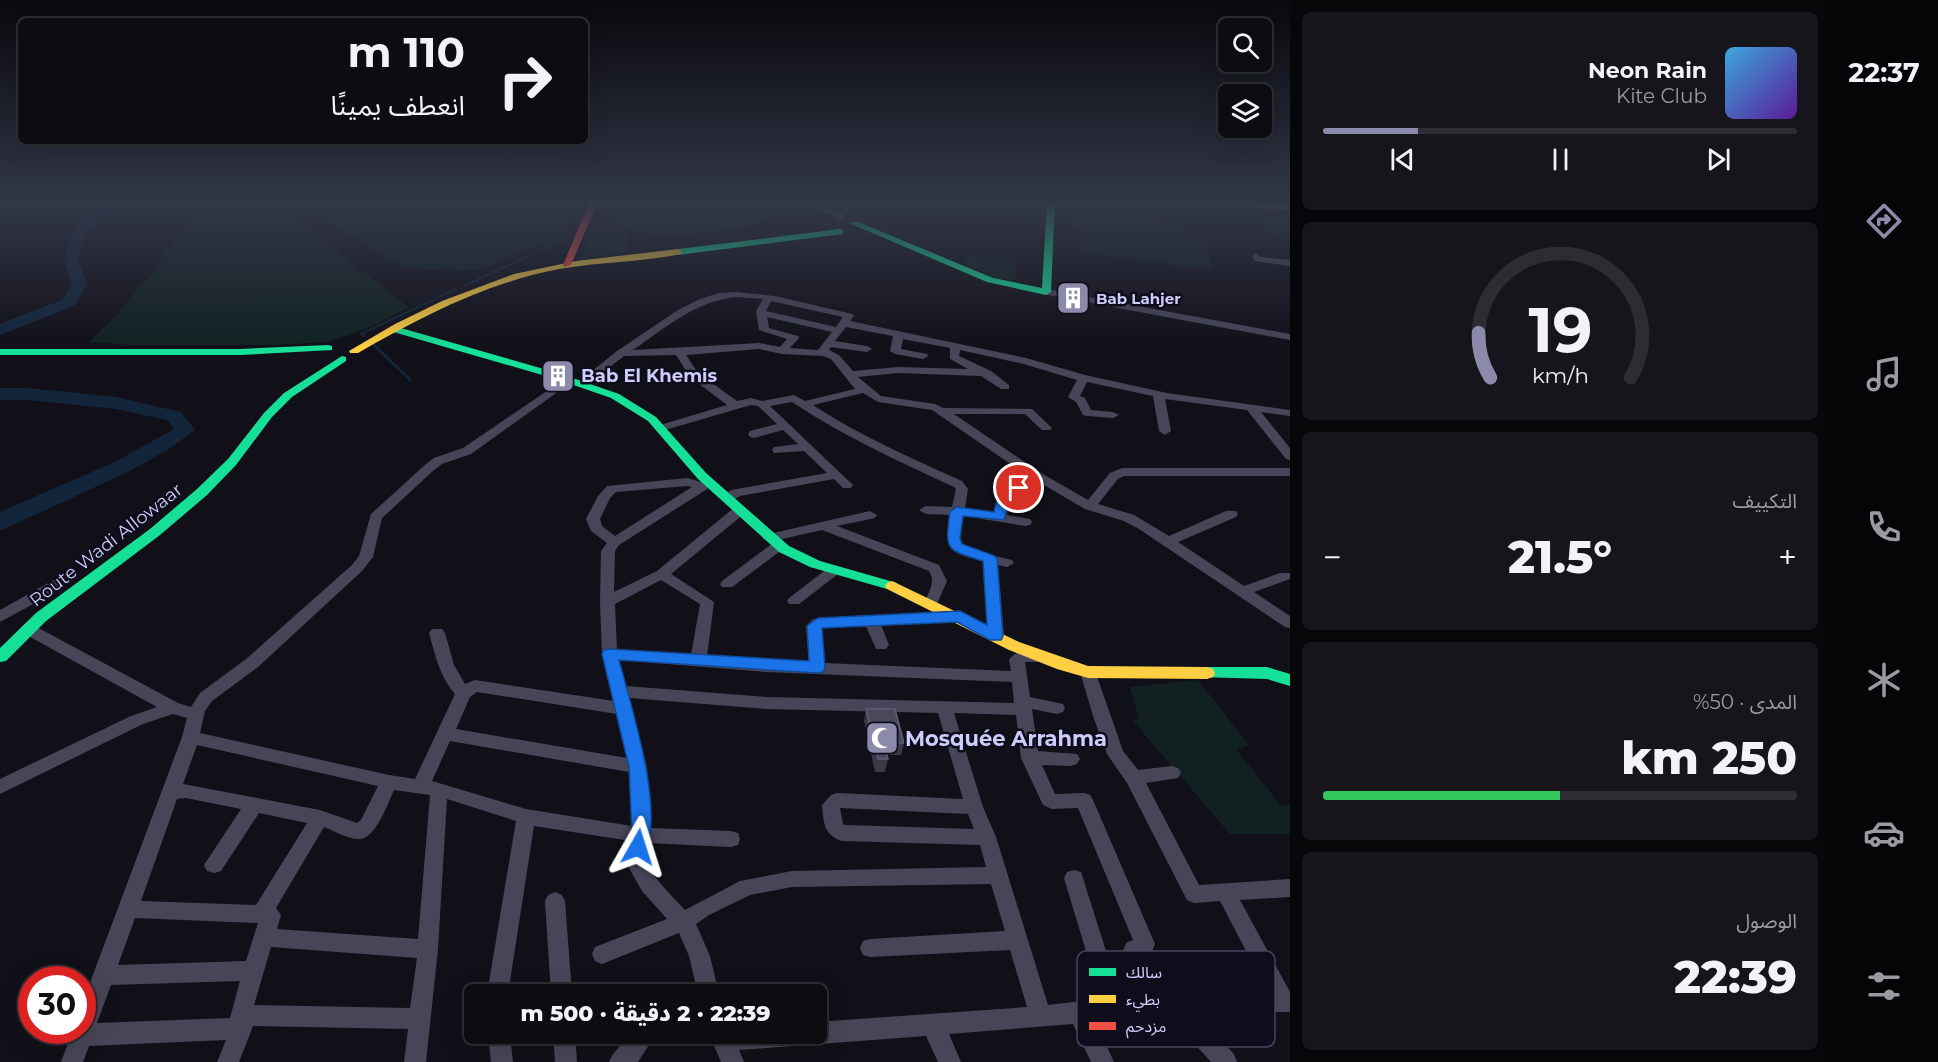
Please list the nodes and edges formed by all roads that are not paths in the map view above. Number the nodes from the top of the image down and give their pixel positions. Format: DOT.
graph roads {
  1 [pos="573,251"];
  2 [pos="688,251"];
  3 [pos="920,251"];
  4 [pos="1049,251"];
  5 [pos="1257,256"];
  6 [pos="1290,262"];
  7 [pos="567,265"];
  8 [pos="1046,292"];
  9 [pos="768,298"];
  10 [pos="761,313"];
  11 [pos="840,326"];
  12 [pos="394,329"];
  13 [pos="899,334"];
  14 [pos="1290,337"];
  15 [pos="956,346"];
  16 [pos="825,347"];
  17 [pos="867,349"];
  18 [pos="782,351"];
  19 [pos="0,352"];
  20 [pos="347,352"];
  21 [pos="679,352"];
  22 [pos="621,353"];
  23 [pos="326,354"];
  24 [pos="922,356"];
  25 [pos="987,373"];
  26 [pos="849,375"];
  27 [pos="1083,378"];
  28 [pos="567,379"];
  29 [pos="305,381"];
  30 [pos="1005,387"];
  31 [pos="863,390"];
  32 [pos="1158,394"];
  33 [pos="762,404"];
  34 [pos="805,404"];
  35 [pos="735,405"];
  36 [pos="1251,408"];
  37 [pos="942,411"];
  38 [pos="1289,414"];
  39 [pos="1113,415"];
  40 [pos="784,426"];
  41 [pos="662,428"];
  42 [pos="1046,428"];
  43 [pos="1165,431"];
  44 [pos="754,434"];
  45 [pos="809,447"];
  46 [pos="778,450"];
  47 [pos="1290,456"];
  48 [pos="1290,472"];
  49 [pos="838,475"];
  50 [pos="1037,476"];
  51 [pos="705,484"];
  52 [pos="847,485"];
  53 [pos="727,498"];
  54 [pos="1090,506"];
  55 [pos="740,510"];
  56 [pos="926,510"];
  57 [pos="957,511"];
  58 [pos="1231,514"];
  59 [pos="870,515"];
  60 [pos="1000,517"];
  61 [pos="1025,522"];
  62 [pos="824,526"];
  63 [pos="1169,541"];
  64 [pos="614,542"];
  65 [pos="774,542"];
  66 [pos="990,559"];
  67 [pos="1007,562"];
  68 [pos="833,571"];
  69 [pos="662,574"];
  70 [pos="1285,576"];
  71 [pos="57,583"];
  72 [pos="727,584"];
  73 [pos="1243,591"];
  74 [pos="794,601"];
  75 [pos="606,602"];
  76 [pos="931,603"];
  77 [pos="960,616"];
  78 [pos="0,617"];
  79 [pos="1286,617"];
  80 [pos="871,620"];
  81 [pos="27,629"];
  82 [pos="437,633"];
  83 [pos="996,636"];
  84 [pos="881,645"];
  85 [pos="610,654"];
  86 [pos="0,657"];
  87 [pos="1040,658"];
  88 [pos="698,660"];
  89 [pos="817,668"];
  90 [pos="1088,672"];
  91 [pos="1018,677"];
  92 [pos="1290,680"];
  93 [pos="620,691"];
  94 [pos="464,693"];
  95 [pos="1022,705"];
  96 [pos="944,707"];
  97 [pos="173,708"];
  98 [pos="1056,708"];
  99 [pos="623,709"];
  100 [pos="195,714"];
  101 [pos="446,734"];
  102 [pos="191,737"];
  103 [pos="1030,758"];
  104 [pos="1071,759"];
  105 [pos="638,767"];
  106 [pos="1172,773"];
  107 [pos="1134,778"];
  108 [pos="389,782"];
  109 [pos="0,787"];
  110 [pos="429,788"];
  111 [pos="171,792"];
  112 [pos="254,805"];
  113 [pos="974,807"];
  114 [pos="526,817"];
  115 [pos="320,818"];
  116 [pos="642,835"];
  117 [pos="987,837"];
  118 [pos="730,839"];
  119 [pos="214,865"];
  120 [pos="998,875"];
  121 [pos="1074,879"];
  122 [pos="1290,888"];
  123 [pos="1227,894"];
  124 [pos="555,901"];
  125 [pos="129,909"];
  126 [pos="261,915"];
  127 [pos="683,922"];
  128 [pos="264,937"];
  129 [pos="1018,940"];
  130 [pos="870,948"];
  131 [pos="428,949"];
  132 [pos="1096,951"];
  133 [pos="1133,951"];
  134 [pos="1259,951"];
  135 [pos="602,954"];
  136 [pos="255,971"];
  137 [pos="105,975"];
  138 [pos="1275,980"];
  139 [pos="499,984"];
  140 [pos="561,984"];
  141 [pos="706,984"];
  142 [pos="96,998"];
  143 [pos="1287,1001"];
  144 [pos="1077,1012"];
  145 [pos="1041,1017"];
  146 [pos="420,1019"];
  147 [pos="241,1021"];
  148 [pos="933,1026"];
  149 [pos="827,1032"];
  150 [pos="96,1034"];
  151 [pos="79,1044"];
  152 [pos="500,1044"];
  153 [pos="565,1044"];
  154 [pos="638,1044"];
  155 [pos="724,1044"];
  156 [pos="1096,1047"];
  157 [pos="1209,1047"];
  158 [pos="72,1062"];
  159 [pos="228,1062"];
  160 [pos="415,1062"];
  161 [pos="502,1062"];
  162 [pos="566,1062"];
  163 [pos="620,1062"];
  164 [pos="733,1062"];
  165 [pos="950,1062"];
  166 [pos="1103,1062"];
  167 [pos="1226,1062"];
  1 -- 7 [label="street"];
  2 -- 7 [label="street"];
  3 -- 8 [label="street"];
  4 -- 8 [label="street"];
  5 -- 6 [label="street"];
  7 -- 12 [label="street"];
  8 -- 14 [label="street"];
  9 -- 10 [label="street"];
  9 -- 11 [label="street"];
  9 -- 22 [label="street"];
  10 -- 11 [label="street"];
  10 -- 18 [label="street"];
  11 -- 13 [label="street"];
  11 -- 16 [label="street"];
  12 -- 20 [label="street"];
  12 -- 28 [label="street"];
  13 -- 15 [label="street"];
  13 -- 24 [label="street"];
  15 -- 25 [label="street"];
  15 -- 27 [label="street"];
  16 -- 17 [label="street"];
  16 -- 18 [label="street"];
  16 -- 26 [label="street"];
  18 -- 21 [label="street"];
  19 -- 23 [label="street"];
  20 -- 23 [label="street"];
  20 -- 29 [label="street, Route Wadi Allowaar"];
  21 -- 22 [label="street"];
  21 -- 35 [label="street"];
  22 -- 28 [label="street"];
  23 -- 29 [label="street, Route Wadi Allowaar"];
  25 -- 26 [label="street"];
  25 -- 30 [label="street"];
  26 -- 31 [label="street"];
  27 -- 32 [label="street"];
  27 -- 39 [label="street"];
  28 -- 41 [label="street"];
  28 -- 100 [label="street"];
  29 -- 81 [label="street, Route Wadi Allowaar"];
  31 -- 34 [label="street"];
  31 -- 37 [label="street"];
  32 -- 36 [label="street"];
  32 -- 43 [label="street"];
  33 -- 34 [label="street"];
  33 -- 35 [label="street"];
  33 -- 40 [label="street"];
  34 -- 57 [label="street"];
  35 -- 41 [label="street"];
  36 -- 38 [label="street"];
  36 -- 47 [label="street"];
  37 -- 42 [label="street"];
  37 -- 50 [label="street"];
  40 -- 44 [label="street"];
  40 -- 45 [label="street"];
  41 -- 51 [label="street"];
  45 -- 46 [label="street"];
  45 -- 49 [label="street"];
  48 -- 54 [label="street"];
  49 -- 52 [label="street"];
  49 -- 53 [label="street"];
  50 -- 54 [label="street"];
  50 -- 60 [label="street"];
  51 -- 53 [label="street"];
  51 -- 64 [label="street"];
  51 -- 64 [label="street"];
  53 -- 55 [label="street"];
  54 -- 63 [label="street"];
  55 -- 65 [label="street"];
  55 -- 69 [label="street"];
  56 -- 57 [label="street"];
  57 -- 60 [label="street"];
  57 -- 66 [label="street"];
  58 -- 63 [label="street"];
  59 -- 62 [label="street"];
  60 -- 61 [label="street"];
  62 -- 65 [label="street"];
  62 -- 76 [label="street"];
  63 -- 73 [label="street"];
  64 -- 75 [label="street"];
  65 -- 68 [label="street"];
  65 -- 72 [label="street"];
  66 -- 67 [label="street"];
  66 -- 83 [label="street"];
  68 -- 74 [label="street"];
  68 -- 76 [label="street"];
  69 -- 75 [label="street"];
  69 -- 88 [label="street"];
  70 -- 73 [label="street"];
  71 -- 78 [label="street"];
  73 -- 79 [label="street"];
  75 -- 85 [label="street"];
  76 -- 77 [label="street"];
  77 -- 80 [label="street"];
  77 -- 83 [label="street"];
  80 -- 84 [label="street"];
  80 -- 89 [label="street"];
  81 -- 86 [label="street, Route Wadi Allowaar"];
  81 -- 97 [label="street"];
  82 -- 94 [label="street"];
  83 -- 87 [label="street"];
  85 -- 88 [label="street"];
  85 -- 93 [label="street"];
  87 -- 90 [label="street"];
  87 -- 91 [label="street"];
  88 -- 89 [label="street"];
  89 -- 91 [label="street"];
  90 -- 92 [label="street"];
  90 -- 107 [label="street"];
  91 -- 95 [label="street"];
  93 -- 96 [label="street"];
  93 -- 99 [label="street"];
  94 -- 99 [label="street"];
  94 -- 101 [label="street"];
  95 -- 96 [label="street"];
  95 -- 98 [label="street"];
  95 -- 103 [label="street"];
  96 -- 113 [label="street"];
  97 -- 100 [label="street"];
  97 -- 109 [label="street"];
  99 -- 105 [label="street"];
  100 -- 102 [label="street"];
  101 -- 105 [label="street"];
  101 -- 110 [label="street"];
  102 -- 108 [label="street"];
  102 -- 111 [label="street"];
  103 -- 104 [label="street"];
  103 -- 133 [label="street"];
  105 -- 116 [label="street"];
  106 -- 107 [label="street"];
  107 -- 123 [label="street"];
  108 -- 110 [label="street"];
  108 -- 115 [label="street"];
  110 -- 114 [label="street"];
  110 -- 131 [label="street"];
  111 -- 112 [label="street"];
  111 -- 125 [label="street"];
  112 -- 115 [label="street"];
  112 -- 119 [label="street"];
  113 -- 117 [label="street"];
  113 -- 117 [label="street"];
  114 -- 116 [label="street"];
  114 -- 139 [label="street"];
  115 -- 126 [label="street"];
  116 -- 118 [label="street"];
  116 -- 127 [label="street"];
  117 -- 120 [label="street"];
  120 -- 127 [label="street"];
  120 -- 129 [label="street"];
  121 -- 132 [label="street"];
  122 -- 123 [label="street"];
  123 -- 134 [label="street"];
  124 -- 140 [label="street"];
  125 -- 126 [label="street"];
  125 -- 137 [label="street"];
  126 -- 128 [label="street"];
  127 -- 135 [label="street"];
  127 -- 141 [label="street"];
  128 -- 131 [label="street"];
  128 -- 136 [label="street"];
  129 -- 130 [label="street"];
  129 -- 145 [label="street"];
  131 -- 146 [label="street"];
  136 -- 137 [label="street"];
  136 -- 147 [label="street"];
  137 -- 142 [label="street"];
  138 -- 143 [label="street"];
  144 -- 145 [label="street"];
  145 -- 148 [label="street"];
  146 -- 147 [label="street"];
  146 -- 160 [label="street"];
  147 -- 150 [label="street"];
  147 -- 159 [label="street"];
  148 -- 149 [label="street"];
  148 -- 165 [label="street"];
  151 -- 158 [label="street"];
  152 -- 161 [label="street"];
  153 -- 162 [label="street"];
  154 -- 163 [label="street"];
  155 -- 164 [label="street"];
  156 -- 166 [label="street"];
  157 -- 167 [label="street"];
}
